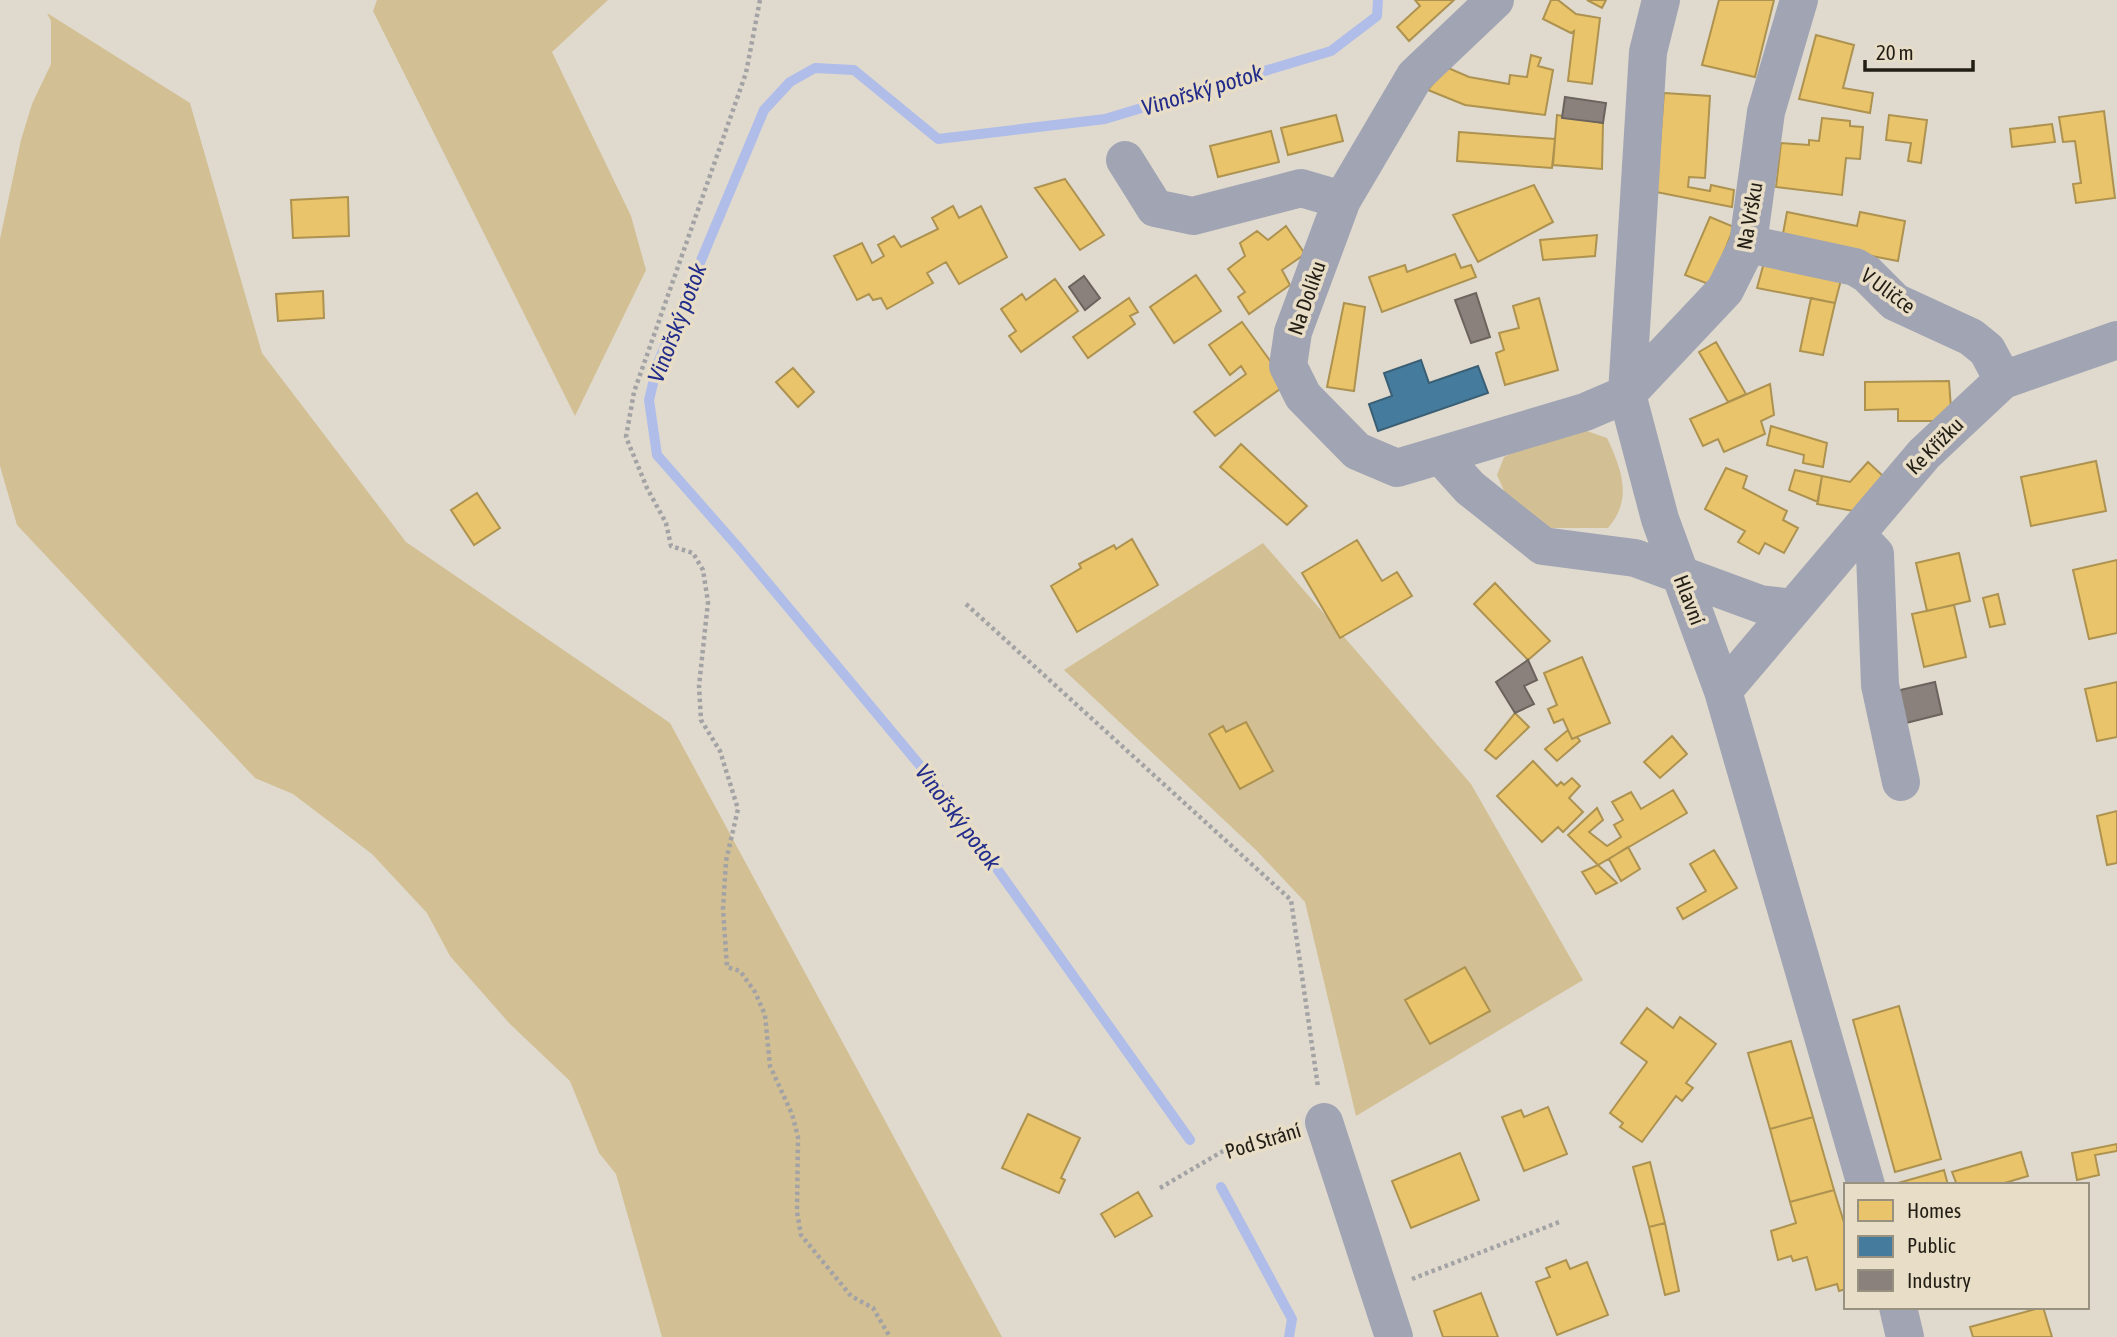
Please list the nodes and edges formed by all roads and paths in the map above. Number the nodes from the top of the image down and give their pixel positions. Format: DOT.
graph roads {
  1 [pos="760,0"];
  2 [pos="1495,0"];
  3 [pos="1661,0"];
  4 [pos="1799,0"];
  5 [pos="1125,160"];
  6 [pos="1342,200"];
  7 [pos="1748,244"];
  8 [pos="2117,340"];
  9 [pos="2003,380"];
  10 [pos="1627,394"];
  11 [pos="1442,457"];
  12 [pos="1856,534"];
  13 [pos="1679,575"];
  14 [pos="965,604"];
  15 [pos="1793,608"];
  16 [pos="1723,691"];
  17 [pos="1901,782"];
  18 [pos="1324,1122"];
  19 [pos="1865,1183"];
  20 [pos="1160,1188"];
  21 [pos="1562,1221"];
  22 [pos="1381,1291"];
  23 [pos="1898,1309"];
  24 [pos="890,1337"];
  25 [pos="1394,1337"];
  26 [pos="1905,1337"];
  1 -- 24 [label="path"];
  2 -- 6 [label="street, Na Dolíku"];
  3 -- 10 [label="street, Hlavní"];
  4 -- 7 [label="street, Na Vršku"];
  5 -- 6 [label="street"];
  6 -- 11 [label="street, Na Dolíku"];
  7 -- 9 [label="street, V Uličce"];
  7 -- 10 [label="street, Na Vršku"];
  8 -- 9 [label="street, Ke Křížku"];
  9 -- 12 [label="street, Ke Křížku"];
  10 -- 11 [label="street, Na Dolíku"];
  10 -- 13 [label="street, Hlavní"];
  11 -- 13 [label="street"];
  12 -- 15 [label="street, Ke Křížku"];
  12 -- 17 [label="street"];
  13 -- 15 [label="street"];
  13 -- 16 [label="street, Hlavní"];
  14 -- 18 [label="path"];
  15 -- 16 [label="street, Ke Křížku"];
  16 -- 19 [label="street, Hlavní"];
  18 -- 20 [label="path, Pod Strání"];
  18 -- 22 [label="street, Pod Strání"];
  21 -- 22 [label="path"];
  22 -- 25 [label="street, Pod Strání"];
  23 -- 26 [label="street"];
}
